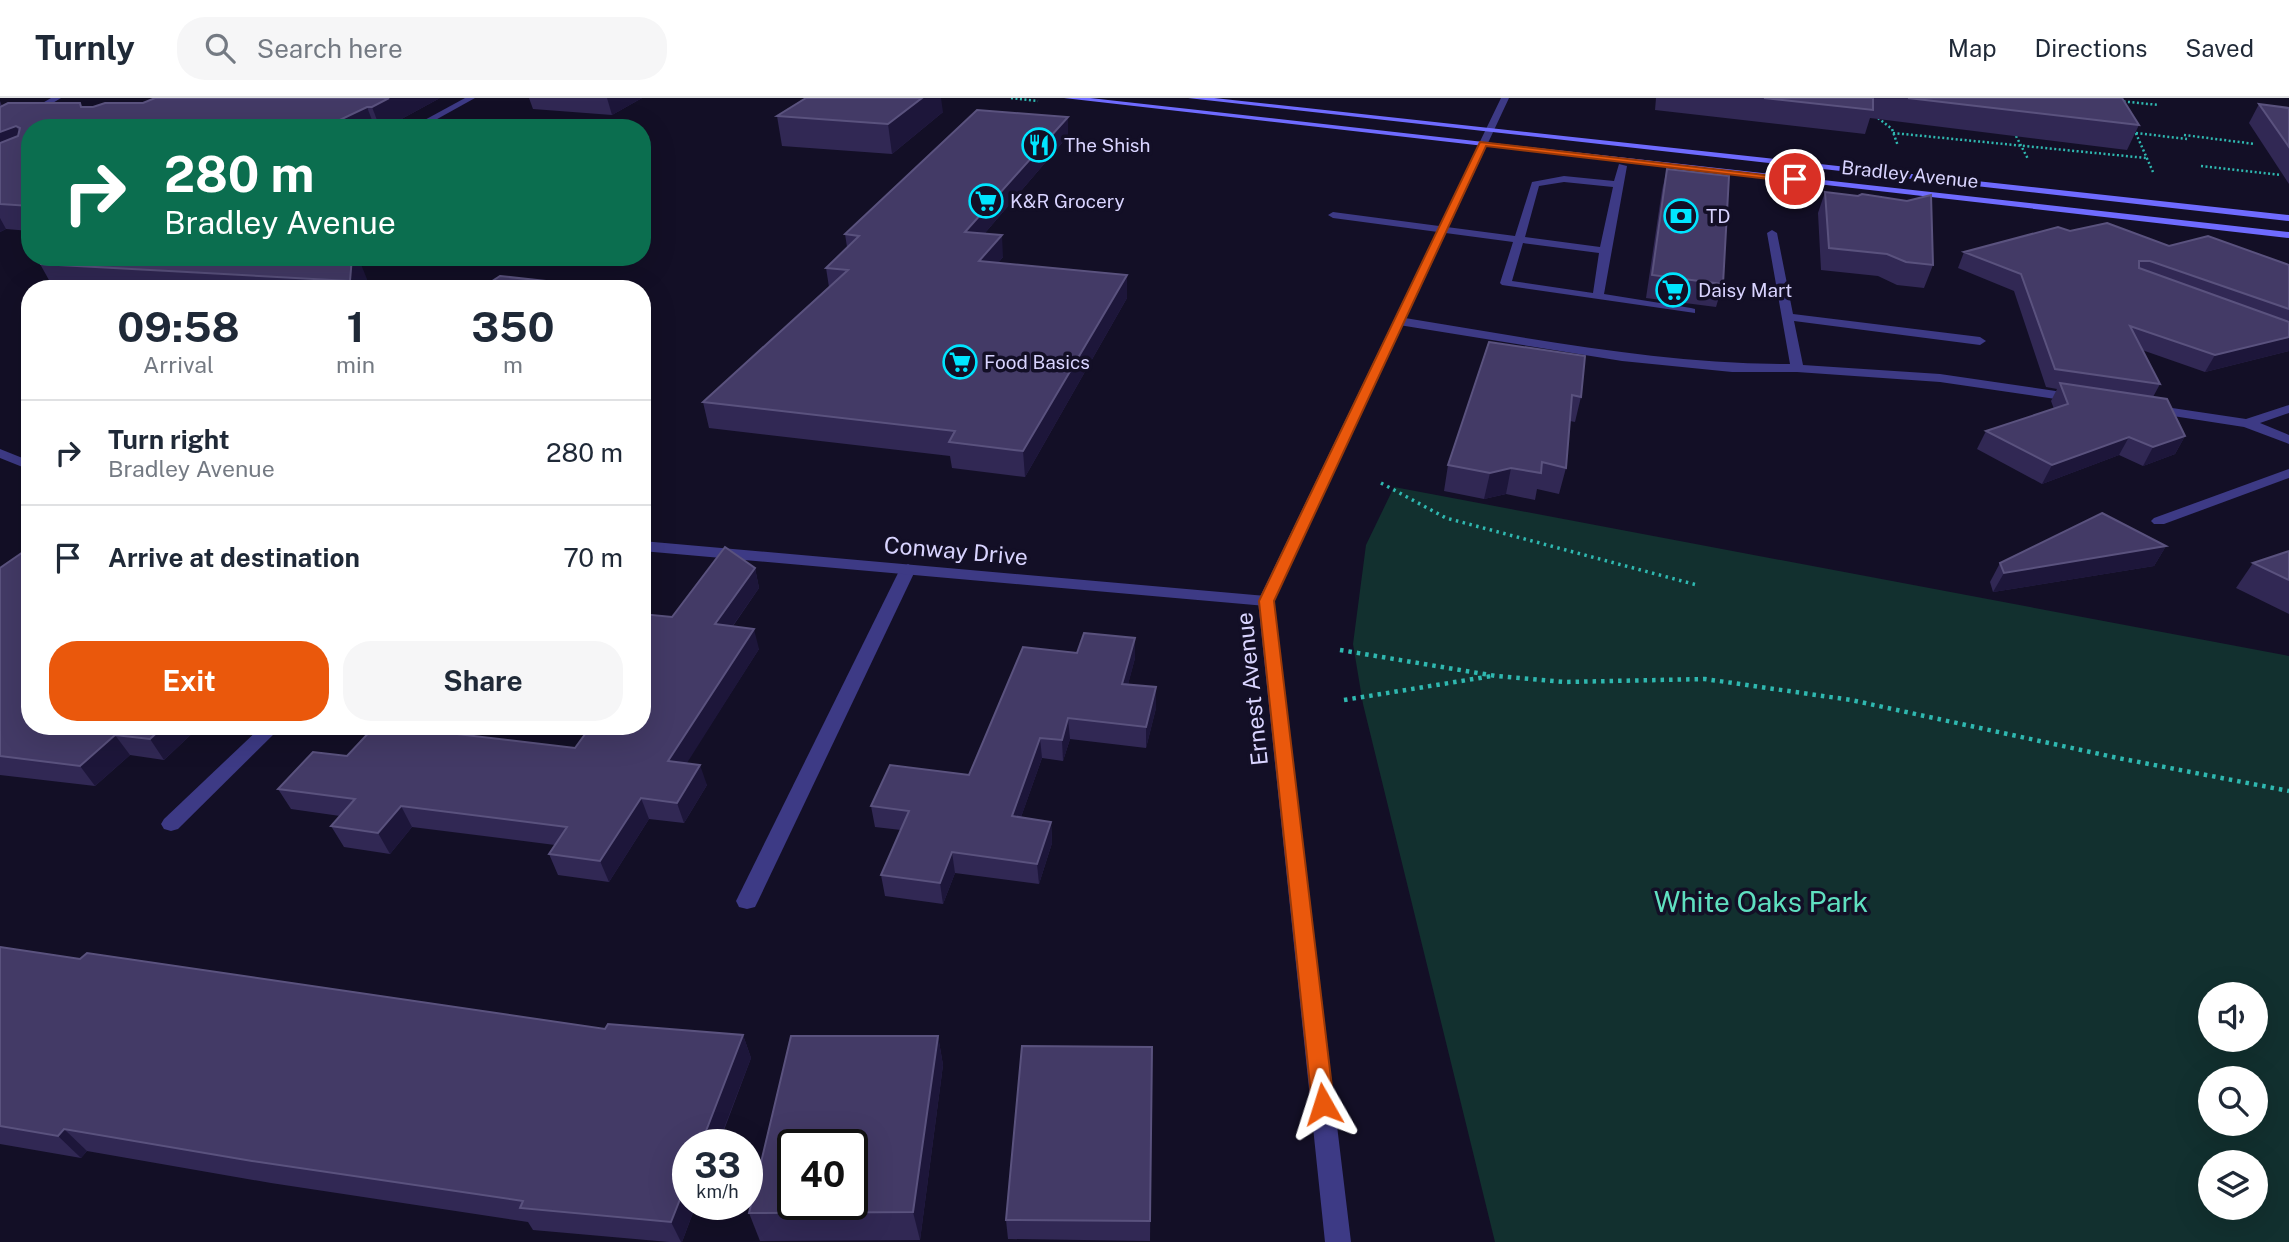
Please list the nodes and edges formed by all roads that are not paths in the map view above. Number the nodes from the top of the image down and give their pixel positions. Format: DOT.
graph roads {
  1 [pos="57,98"];
  2 [pos="471,98"];
  3 [pos="1068,98"];
  4 [pos="1192,98"];
  5 [pos="1505,98"];
  6 [pos="21,119"];
  7 [pos="22,119"];
  8 [pos="431,119"];
  9 [pos="1489,131"];
  10 [pos="0,132"];
  11 [pos="1483,144"];
  12 [pos="1622,166"];
  13 [pos="1620,185"];
  14 [pos="1332,215"];
  15 [pos="2289,218"];
  16 [pos="1442,229"];
  17 [pos="1772,233"];
  18 [pos="2289,235"];
  19 [pos="1518,240"];
  20 [pos="1605,251"];
  21 [pos="1598,297"];
  22 [pos="1691,311"];
  23 [pos="1788,317"];
  24 [pos="1399,320"];
  25 [pos="1980,341"];
  26 [pos="1797,368"];
  27 [pos="2087,400"];
  28 [pos="2140,408"];
  29 [pos="2289,409"];
  30 [pos="2248,423"];
  31 [pos="2289,440"];
  32 [pos="0,453"];
  33 [pos="21,462"];
  34 [pos="2289,473"];
  35 [pos="2159,521"];
  36 [pos="651,547"];
  37 [pos="908,569"];
  38 [pos="1266,601"];
  39 [pos="264,735"];
  40 [pos="171,824"];
  41 [pos="747,901"];
  42 [pos="1338,1242"];
  1 -- 7 [label="street"];
  2 -- 8 [label="street"];
  3 -- 11 [label="main road, Bradley Avenue"];
  4 -- 9 [label="main road, Bradley Avenue"];
  5 -- 9 [label="street, Ernest Avenue"];
  6 -- 10 [label="street"];
  9 -- 11 [label="street, Ernest Avenue"];
  9 -- 15 [label="main road, Bradley Avenue"];
  11 -- 16 [label="street, Ernest Avenue"];
  11 -- 18 [label="main road, Bradley Avenue"];
  12 -- 13 [label="street"];
  13 -- 19 [label="street"];
  13 -- 20 [label="street"];
  14 -- 16 [label="street"];
  16 -- 19 [label="street"];
  16 -- 24 [label="street, Ernest Avenue"];
  17 -- 23 [label="street"];
  19 -- 20 [label="street"];
  19 -- 21 [label="street"];
  20 -- 21 [label="street"];
  21 -- 22 [label="street"];
  23 -- 25 [label="street"];
  23 -- 26 [label="street"];
  24 -- 26 [label="street"];
  24 -- 38 [label="street, Ernest Avenue"];
  26 -- 27 [label="street"];
  28 -- 30 [label="street"];
  29 -- 30 [label="street"];
  30 -- 31 [label="street"];
  32 -- 33 [label="street"];
  34 -- 35 [label="street"];
  36 -- 37 [label="street, Conway Drive"];
  37 -- 38 [label="street, Conway Drive"];
  37 -- 41 [label="street"];
  38 -- 42 [label="street, Ernest Avenue"];
  39 -- 40 [label="street"];
}
